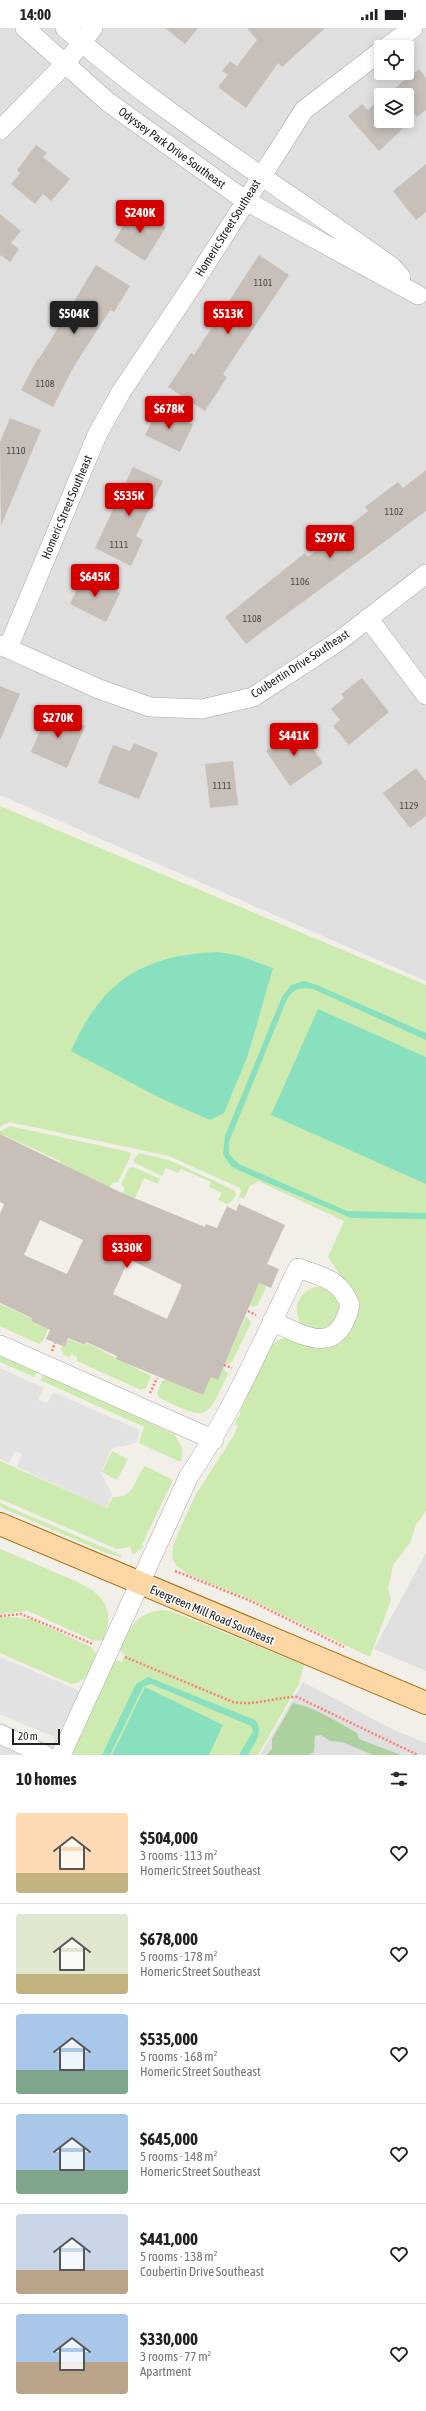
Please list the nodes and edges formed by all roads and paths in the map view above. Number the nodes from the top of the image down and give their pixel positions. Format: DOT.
graph roads {
  1 [pos="25,28"];
  2 [pos="65,28"];
  3 [pos="93,28"];
  4 [pos="412,28"];
  5 [pos="396,40"];
  6 [pos="81,42"];
  7 [pos="374,56"];
  8 [pos="64,64"];
  9 [pos="0,130"];
  10 [pos="261,175"];
  11 [pos="246,201"];
  12 [pos="423,294"];
  13 [pos="426,574"];
  14 [pos="368,618"];
  15 [pos="4,647"];
  16 [pos="426,695"];
  17 [pos="248,1311"];
  18 [pos="264,1318"];
  19 [pos="55,1343"];
  20 [pos="0,1345"];
  21 [pos="52,1352"];
  22 [pos="224,1365"];
  23 [pos="232,1369"];
  24 [pos="157,1378"];
  25 [pos="149,1395"];
  26 [pos="214,1440"];
  27 [pos="0,1524"];
  28 [pos="175,1571"];
  29 [pos="139,1584"];
  30 [pos="0,1616"];
  31 [pos="99,1646"];
  32 [pos="347,1648"];
  33 [pos="124,1657"];
  34 [pos="426,1703"];
  35 [pos="0,1734"];
  36 [pos="45,1755"];
  37 [pos="61,1755"];
  38 [pos="418,1755"];
  1 -- 8 [label="street, Odyssey Park Drive Southeast"];
  2 -- 6 [label="street, Odyssey Park Drive Southeast"];
  3 -- 6 [label="street"];
  4 -- 5 [label="street"];
  6 -- 8 [label="street"];
  6 -- 10 [label="street, Odyssey Park Drive Southeast"];
  7 -- 10 [label="street, Homeric Street Southeast"];
  8 -- 9 [label="street"];
  8 -- 11 [label="street, Odyssey Park Drive Southeast"];
  10 -- 11 [label="street, Homeric Street Southeast"];
  10 -- 12 [label="street, Odyssey Park Drive Southeast"];
  11 -- 12 [label="street, Odyssey Park Drive Southeast"];
  11 -- 15 [label="street, Homeric Street Southeast"];
  13 -- 14 [label="street, Coubertin Drive Southeast"];
  14 -- 15 [label="street, Coubertin Drive Southeast"];
  14 -- 16 [label="street"];
  17 -- 18 [label="path"];
  18 -- 18 [label="street"];
  18 -- 26 [label="street"];
  19 -- 21 [label="path"];
  20 -- 26 [label="street"];
  22 -- 23 [label="path"];
  24 -- 25 [label="path"];
  26 -- 29 [label="street"];
  27 -- 29 [label="main road, Evergreen Mill Road Southeast"];
  28 -- 32 [label="path"];
  29 -- 34 [label="main road, Evergreen Mill Road Southeast"];
  29 -- 37 [label="street"];
  30 -- 31 [label="path"];
  33 -- 38 [label="path"];
  35 -- 36 [label="street"];
}
